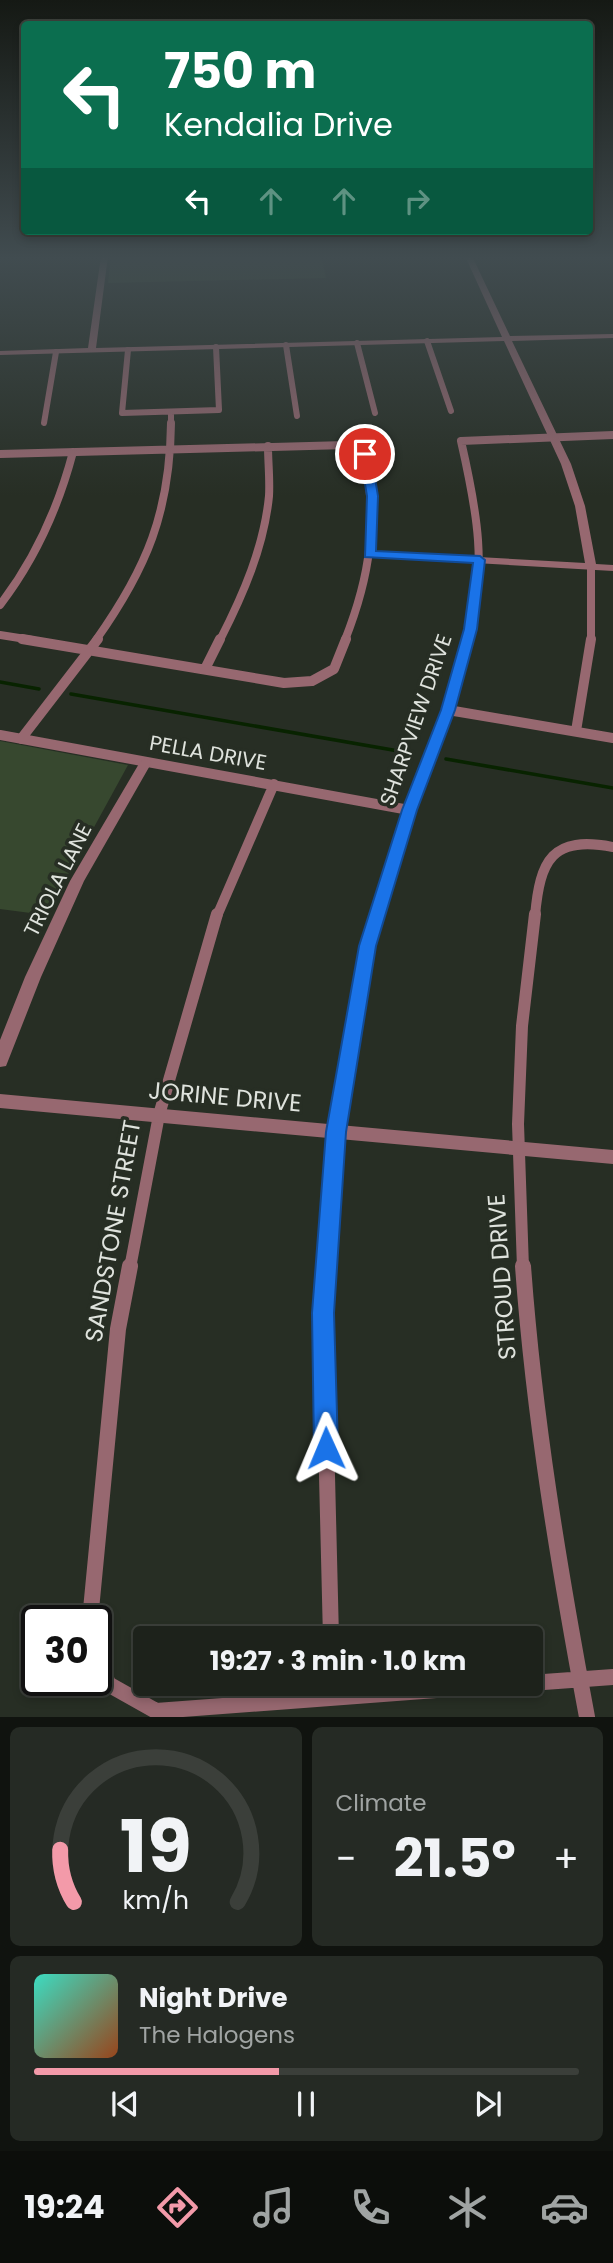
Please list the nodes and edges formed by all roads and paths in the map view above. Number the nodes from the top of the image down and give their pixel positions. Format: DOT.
graph roads {
  1 [pos="94,336"];
  2 [pos="506,336"];
  3 [pos="609,336"];
  4 [pos="507,339"];
  5 [pos="427,341"];
  6 [pos="357,343"];
  7 [pos="286,345"];
  8 [pos="216,347"];
  9 [pos="128,350"];
  10 [pos="92,351"];
  11 [pos="56,352"];
  12 [pos="0,353"];
  13 [pos="452,411"];
  14 [pos="171,412"];
  15 [pos="375,413"];
  16 [pos="297,416"];
  17 [pos="44,423"];
  18 [pos="613,435"];
  19 [pos="555,437"];
  20 [pos="268,446"];
  21 [pos="172,449"];
  22 [pos="73,452"];
  23 [pos="0,454"];
  24 [pos="370,554"];
  25 [pos="480,560"];
  26 [pos="592,566"];
  27 [pos="613,568"];
  28 [pos="0,605"];
  29 [pos="0,635"];
  30 [pos="89,649"];
  31 [pos="205,669"];
  32 [pos="448,710"];
  33 [pos="576,731"];
  34 [pos="0,735"];
  35 [pos="613,738"];
  36 [pos="21,739"];
  37 [pos="146,762"];
  38 [pos="274,784"];
  39 [pos="409,810"];
  40 [pos="613,847"];
  41 [pos="0,1061"];
  42 [pos="0,1101"];
  43 [pos="159,1115"];
  44 [pos="336,1132"];
  45 [pos="519,1148"];
  46 [pos="613,1157"];
  47 [pos="91,1605"];
  48 [pos="331,1626"];
  49 [pos="613,1677"];
  50 [pos="580,1679"];
  51 [pos="543,1682"];
  52 [pos="112,1686"];
  53 [pos="279,1696"];
  54 [pos="587,1717"];
  1 -- 10 [label="street"];
  2 -- 4 [label="street"];
  3 -- 4 [label="street"];
  4 -- 5 [label="street"];
  4 -- 19 [label="street"];
  5 -- 6 [label="street"];
  5 -- 13 [label="street"];
  6 -- 7 [label="street"];
  6 -- 15 [label="street"];
  7 -- 8 [label="street"];
  7 -- 16 [label="street"];
  8 -- 9 [label="street"];
  8 -- 14 [label="street"];
  9 -- 10 [label="street"];
  9 -- 14 [label="street"];
  10 -- 11 [label="street"];
  11 -- 12 [label="street"];
  11 -- 17 [label="street"];
  14 -- 21 [label="street"];
  18 -- 19 [label="street"];
  19 -- 25 [label="street, SHARPVIEW DRIVE"];
  19 -- 26 [label="street"];
  20 -- 21 [label="street"];
  20 -- 24 [label="street"];
  20 -- 31 [label="street"];
  21 -- 22 [label="street"];
  21 -- 30 [label="street"];
  22 -- 23 [label="street"];
  22 -- 28 [label="street"];
  24 -- 25 [label="street"];
  24 -- 31 [label="street"];
  25 -- 26 [label="street"];
  25 -- 32 [label="street, SHARPVIEW DRIVE"];
  26 -- 27 [label="street"];
  26 -- 33 [label="street"];
  29 -- 30 [label="street"];
  30 -- 31 [label="street"];
  30 -- 36 [label="street"];
  32 -- 33 [label="street"];
  32 -- 39 [label="street, SHARPVIEW DRIVE"];
  33 -- 35 [label="street"];
  34 -- 36 [label="street, PELLA DRIVE"];
  36 -- 37 [label="street, PELLA DRIVE"];
  37 -- 38 [label="street, PELLA DRIVE"];
  37 -- 41 [label="street, TRIOLA LANE"];
  38 -- 39 [label="street, PELLA DRIVE"];
  38 -- 43 [label="street, SANDSTONE STREET"];
  39 -- 44 [label="street, SHARPVIEW DRIVE"];
  40 -- 45 [label="street, STROUD DRIVE"];
  42 -- 43 [label="street, JORINE DRIVE"];
  43 -- 44 [label="street, JORINE DRIVE"];
  43 -- 47 [label="street, SANDSTONE STREET"];
  44 -- 45 [label="street, JORINE DRIVE"];
  44 -- 48 [label="street, SHARPVIEW DRIVE"];
  45 -- 46 [label="street, JORINE DRIVE"];
  45 -- 50 [label="street, STROUD DRIVE"];
  49 -- 50 [label="street"];
  50 -- 51 [label="street"];
  50 -- 54 [label="street, STROUD DRIVE"];
  52 -- 53 [label="street"];
}
